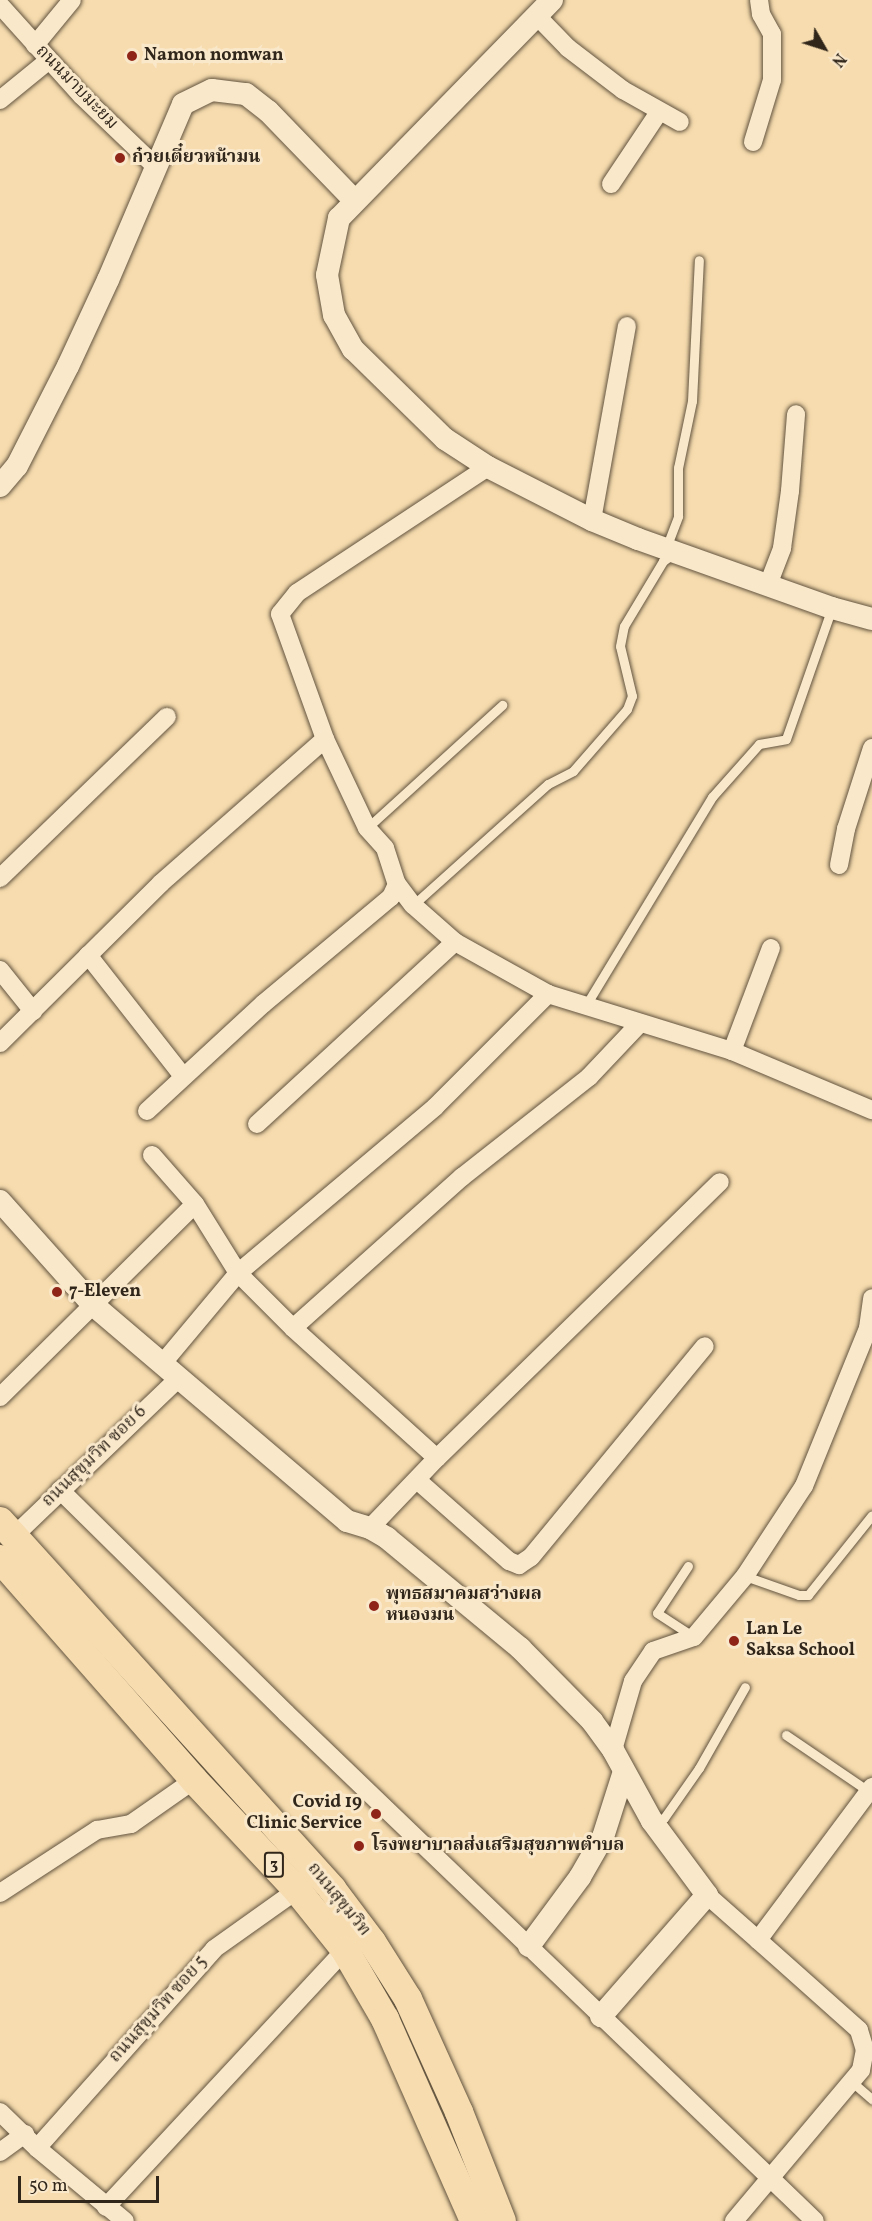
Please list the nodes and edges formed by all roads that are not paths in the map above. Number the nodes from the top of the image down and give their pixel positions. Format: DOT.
graph roads {
  1 [pos="72,0"];
  2 [pos="759,0"];
  3 [pos="544,7"];
  4 [pos="2,14"];
  5 [pos="35,45"];
  6 [pos="49,60"];
  7 [pos="0,100"];
  8 [pos="659,112"];
  9 [pos="680,122"];
  10 [pos="753,142"];
  11 [pos="156,167"];
  12 [pos="610,184"];
  13 [pos="354,200"];
  14 [pos="699,260"];
  15 [pos="627,326"];
  16 [pos="796,414"];
  17 [pos="488,466"];
  18 [pos="0,486"];
  19 [pos="592,520"];
  20 [pos="671,551"];
  21 [pos="768,585"];
  22 [pos="832,608"];
  23 [pos="872,619"];
  24 [pos="502,705"];
  25 [pos="167,717"];
  26 [pos="325,739"];
  27 [pos="872,748"];
  28 [pos="368,828"];
  29 [pos="839,865"];
  30 [pos="0,878"];
  31 [pos="397,884"];
  32 [pos="413,905"];
  33 [pos="455,942"];
  34 [pos="771,948"];
  35 [pos="88,955"];
  36 [pos="0,970"];
  37 [pos="548,994"];
  38 [pos="586,1005"];
  39 [pos="33,1011"];
  40 [pos="640,1023"];
  41 [pos="0,1043"];
  42 [pos="732,1052"];
  43 [pos="183,1076"];
  44 [pos="872,1110"];
  45 [pos="147,1111"];
  46 [pos="257,1124"];
  47 [pos="152,1155"];
  48 [pos="720,1182"];
  49 [pos="0,1202"];
  50 [pos="195,1204"];
  51 [pos="238,1273"];
  52 [pos="872,1298"];
  53 [pos="92,1304"];
  54 [pos="293,1328"];
  55 [pos="705,1346"];
  56 [pos="170,1371"];
  57 [pos="0,1397"];
  58 [pos="436,1458"];
  59 [pos="417,1480"];
  60 [pos="60,1490"];
  61 [pos="872,1515"];
  62 [pos="370,1528"];
  63 [pos="5,1539"];
  64 [pos="688,1566"];
  65 [pos="745,1576"];
  66 [pos="694,1637"];
  67 [pos="745,1687"];
  68 [pos="786,1735"];
  69 [pos="613,1750"];
  70 [pos="624,1770"];
  71 [pos="194,1780"];
  72 [pos="870,1789"];
  73 [pos="652,1821"];
  74 [pos="297,1890"];
  75 [pos="0,1893"];
  76 [pos="707,1895"];
  77 [pos="758,1940"];
  78 [pos="528,1946"];
  79 [pos="345,1950"];
  80 [pos="601,2016"];
  81 [pos="861,2073"];
  82 [pos="872,2099"];
  83 [pos="0,2112"];
  84 [pos="24,2134"];
  85 [pos="37,2148"];
  86 [pos="0,2152"];
  87 [pos="770,2178"];
  88 [pos="106,2206"];
  89 [pos="125,2221"];
  90 [pos="474,2221"];
  91 [pos="502,2221"];
  92 [pos="734,2221"];
  93 [pos="814,2221"];
  1 -- 5 [label="street"];
  2 -- 10 [label="street"];
  3 -- 8 [label="street"];
  3 -- 13 [label="street"];
  4 -- 5 [label="street, ถนนมาบมะยม"];
  5 -- 6 [label="street, ถนนมาบมะยม"];
  6 -- 7 [label="street"];
  6 -- 11 [label="street, ถนนมาบมะยม"];
  8 -- 9 [label="street"];
  8 -- 12 [label="street"];
  11 -- 13 [label="street"];
  11 -- 18 [label="street"];
  13 -- 17 [label="street"];
  14 -- 20 [label="lane"];
  15 -- 19 [label="street"];
  16 -- 21 [label="street"];
  17 -- 19 [label="street"];
  17 -- 26 [label="street"];
  19 -- 20 [label="street"];
  20 -- 21 [label="street"];
  20 -- 32 [label="lane"];
  21 -- 22 [label="street"];
  22 -- 23 [label="street"];
  22 -- 38 [label="lane"];
  24 -- 28 [label="lane"];
  25 -- 30 [label="street"];
  26 -- 28 [label="street"];
  26 -- 35 [label="street"];
  27 -- 29 [label="street"];
  28 -- 31 [label="street"];
  31 -- 32 [label="street"];
  31 -- 43 [label="street"];
  32 -- 33 [label="street"];
  33 -- 37 [label="street"];
  33 -- 46 [label="street"];
  34 -- 42 [label="street"];
  35 -- 39 [label="street"];
  35 -- 43 [label="street"];
  36 -- 39 [label="street"];
  37 -- 38 [label="street"];
  37 -- 51 [label="street, ถนนสุขุมวิท ซอย 6"];
  38 -- 40 [label="street"];
  39 -- 41 [label="street"];
  40 -- 42 [label="street"];
  40 -- 54 [label="street"];
  42 -- 44 [label="street"];
  43 -- 45 [label="street"];
  47 -- 50 [label="street"];
  48 -- 58 [label="street"];
  49 -- 53 [label="street"];
  50 -- 51 [label="street"];
  50 -- 53 [label="street"];
  51 -- 54 [label="street"];
  51 -- 56 [label="street, ถนนสุขุมวิท ซอย 6"];
  52 -- 65 [label="street"];
  53 -- 56 [label="street"];
  53 -- 57 [label="street"];
  54 -- 58 [label="street"];
  55 -- 59 [label="street"];
  56 -- 60 [label="street, ถนนสุขุมวิท ซอย 6"];
  56 -- 62 [label="street"];
  58 -- 59 [label="street"];
  59 -- 62 [label="street"];
  60 -- 63 [label="street, ถนนสุขุมวิท ซอย 6"];
  60 -- 78 [label="street"];
  61 -- 65 [label="lane"];
  62 -- 69 [label="street"];
  63 -- 71 [label="main road, ถนนสุขุมวิท / 3"];
  63 -- 91 [label="main road, ถนนสุขุมวิท / 3"];
  64 -- 66 [label="lane"];
  65 -- 66 [label="street"];
  66 -- 69 [label="street"];
  67 -- 73 [label="lane"];
  68 -- 72 [label="lane"];
  69 -- 70 [label="street"];
  70 -- 73 [label="street"];
  70 -- 78 [label="street"];
  71 -- 74 [label="main road, ถนนสุขุมวิท / 3"];
  71 -- 75 [label="street"];
  72 -- 77 [label="street"];
  73 -- 76 [label="street"];
  74 -- 79 [label="main road, ถนนสุขุมวิท / 3"];
  74 -- 85 [label="street, ถนนสุขุมวิท ซอย 5"];
  76 -- 77 [label="street"];
  76 -- 80 [label="street"];
  77 -- 81 [label="street"];
  78 -- 80 [label="street"];
  79 -- 88 [label="street"];
  79 -- 90 [label="main road, ถนนสุขุมวิท / 3"];
  80 -- 87 [label="street"];
  81 -- 82 [label="lane"];
  81 -- 87 [label="street"];
  83 -- 84 [label="street"];
  84 -- 85 [label="street"];
  84 -- 86 [label="street"];
  85 -- 88 [label="street"];
  87 -- 92 [label="street"];
  87 -- 93 [label="street"];
  88 -- 89 [label="street"];
}
